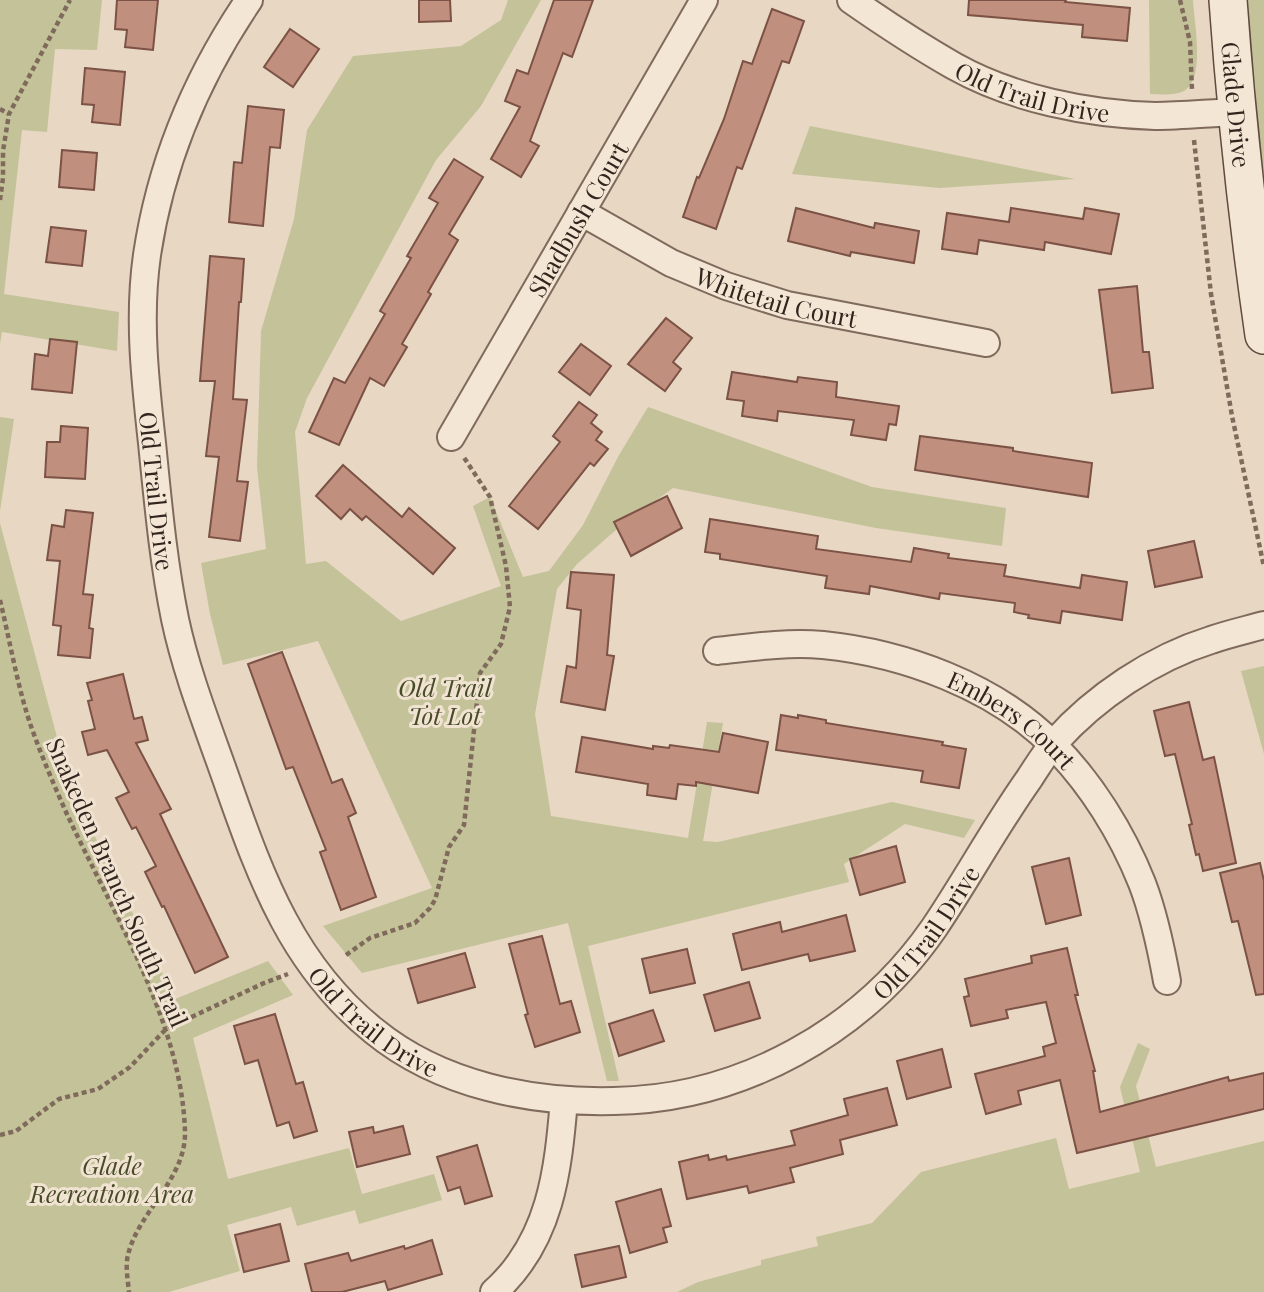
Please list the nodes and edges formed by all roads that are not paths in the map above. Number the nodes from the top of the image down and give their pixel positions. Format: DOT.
graph roads {
  1 [pos="249,0"];
  2 [pos="704,0"];
  3 [pos="850,0"];
  4 [pos="1228,0"];
  5 [pos="1236,112"];
  6 [pos="581,212"];
  7 [pos="1264,335"];
  8 [pos="986,343"];
  9 [pos="451,437"];
  10 [pos="1264,625"];
  11 [pos="717,652"];
  12 [pos="1053,744"];
  13 [pos="1167,981"];
  14 [pos="564,1100"];
  15 [pos="494,1292"];
  1 -- 14 [label="street, Old Trail Drive"];
  2 -- 6 [label="street, Shadbush Court"];
  3 -- 5 [label="street, Old Trail Drive"];
  4 -- 5 [label="street, Glade Drive"];
  5 -- 7 [label="street, Glade Drive"];
  6 -- 8 [label="street, Whitetail Court"];
  6 -- 9 [label="street, Shadbush Court"];
  10 -- 12 [label="street, Old Trail Drive"];
  11 -- 12 [label="street, Embers Court"];
  12 -- 13 [label="street, Embers Court"];
  12 -- 14 [label="street, Old Trail Drive"];
  14 -- 15 [label="street"];
}
